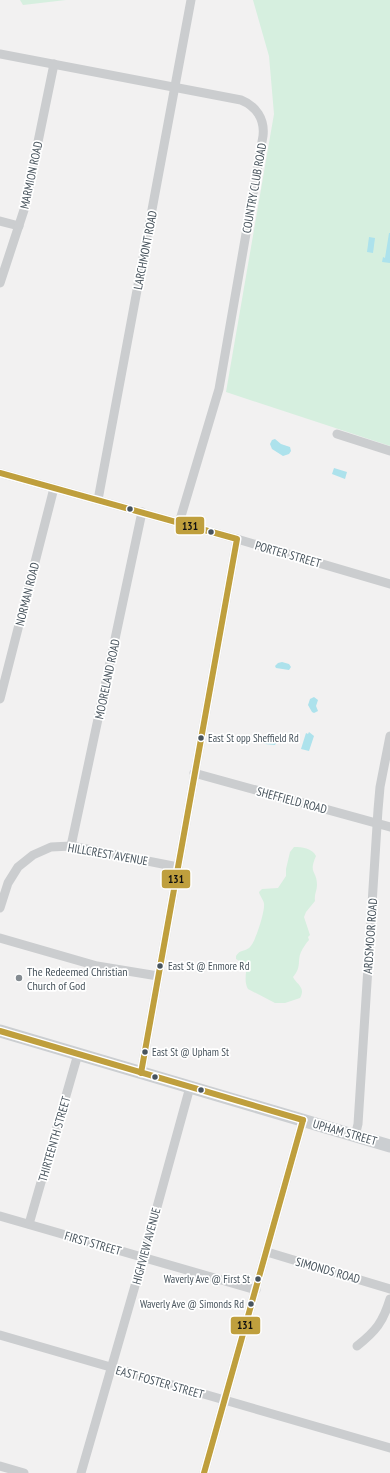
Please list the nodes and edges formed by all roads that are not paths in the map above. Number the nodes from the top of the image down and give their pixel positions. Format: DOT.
graph roads {
  1 [pos="191,0"];
  2 [pos="0,54"];
  3 [pos="54,64"];
  4 [pos="175,87"];
  5 [pos="0,221"];
  6 [pos="20,226"];
  7 [pos="0,283"];
  8 [pos="337,434"];
  9 [pos="390,451"];
  10 [pos="0,473"];
  11 [pos="54,488"];
  12 [pos="98,500"];
  13 [pos="142,512"];
  14 [pos="179,523"];
  15 [pos="237,539"];
  16 [pos="390,584"];
  17 [pos="0,699"];
  18 [pos="390,736"];
  19 [pos="194,773"];
  20 [pos="378,824"];
  21 [pos="390,827"];
  22 [pos="71,846"];
  23 [pos="178,867"];
  24 [pos="3,888"];
  25 [pos="0,908"];
  26 [pos="0,938"];
  27 [pos="158,976"];
  28 [pos="0,1031"];
  29 [pos="78,1054"];
  30 [pos="141,1073"];
  31 [pos="190,1087"];
  32 [pos="303,1120"];
  33 [pos="355,1136"];
  34 [pos="390,1146"];
  35 [pos="0,1216"];
  36 [pos="29,1224"];
  37 [pos="266,1252"];
  38 [pos="143,1258"];
  39 [pos="390,1289"];
  40 [pos="256,1290"];
  41 [pos="390,1299"];
  42 [pos="0,1335"];
  43 [pos="357,1346"];
  44 [pos="112,1368"];
  45 [pos="225,1400"];
  46 [pos="390,1448"];
  47 [pos="0,1466"];
  48 [pos="24,1473"];
  49 [pos="82,1473"];
  50 [pos="204,1473"];
  1 -- 4 [label="street, LARCHMONT ROAD"];
  2 -- 3 [label="street, COUNTRY CLUB ROAD"];
  3 -- 4 [label="street, COUNTRY CLUB ROAD"];
  3 -- 6 [label="street, MARMION ROAD"];
  4 -- 12 [label="street, LARCHMONT ROAD"];
  4 -- 14 [label="street, COUNTRY CLUB ROAD"];
  5 -- 6 [label="street"];
  6 -- 7 [label="street, MARMION ROAD"];
  8 -- 9 [label="street"];
  10 -- 11 [label="street, PORTER STREET"];
  11 -- 12 [label="street, PORTER STREET"];
  11 -- 17 [label="street, NORMAN ROAD"];
  12 -- 13 [label="street, PORTER STREET"];
  13 -- 14 [label="street, PORTER STREET"];
  13 -- 22 [label="street, MOORELAND ROAD"];
  14 -- 15 [label="street, PORTER STREET"];
  15 -- 16 [label="street, PORTER STREET"];
  15 -- 19 [label="street"];
  18 -- 20 [label="street, ARDSMOOR ROAD"];
  19 -- 20 [label="street, SHEFFIELD ROAD"];
  19 -- 23 [label="street"];
  20 -- 21 [label="street, SHEFFIELD ROAD"];
  20 -- 33 [label="street, ARDSMOOR ROAD"];
  22 -- 23 [label="street, HILLCREST AVENUE"];
  22 -- 24 [label="street, HILLCREST AVENUE"];
  23 -- 27 [label="street"];
  24 -- 25 [label="street, HILLCREST AVENUE"];
  26 -- 27 [label="street"];
  27 -- 30 [label="street"];
  28 -- 29 [label="main road, UPHAM STREET"];
  29 -- 30 [label="main road, UPHAM STREET"];
  29 -- 36 [label="street, THIRTEENTH STREET"];
  30 -- 31 [label="main road, UPHAM STREET"];
  31 -- 32 [label="main road, UPHAM STREET"];
  31 -- 38 [label="street, HIGHVIEW AVENUE"];
  32 -- 33 [label="main road, UPHAM STREET"];
  32 -- 37 [label="street"];
  33 -- 34 [label="main road, UPHAM STREET"];
  35 -- 36 [label="street, FIRST STREET"];
  36 -- 38 [label="street, FIRST STREET"];
  37 -- 39 [label="street, SIMONDS ROAD"];
  37 -- 40 [label="street"];
  38 -- 40 [label="street, FIRST STREET"];
  38 -- 44 [label="street, HIGHVIEW AVENUE"];
  40 -- 45 [label="street"];
  41 -- 43 [label="street"];
  42 -- 44 [label="street, EAST FOSTER STREET"];
  44 -- 45 [label="street, EAST FOSTER STREET"];
  44 -- 49 [label="street, HIGHVIEW AVENUE"];
  45 -- 46 [label="street, EAST FOSTER STREET"];
  45 -- 50 [label="street"];
  47 -- 48 [label="street"];
}
